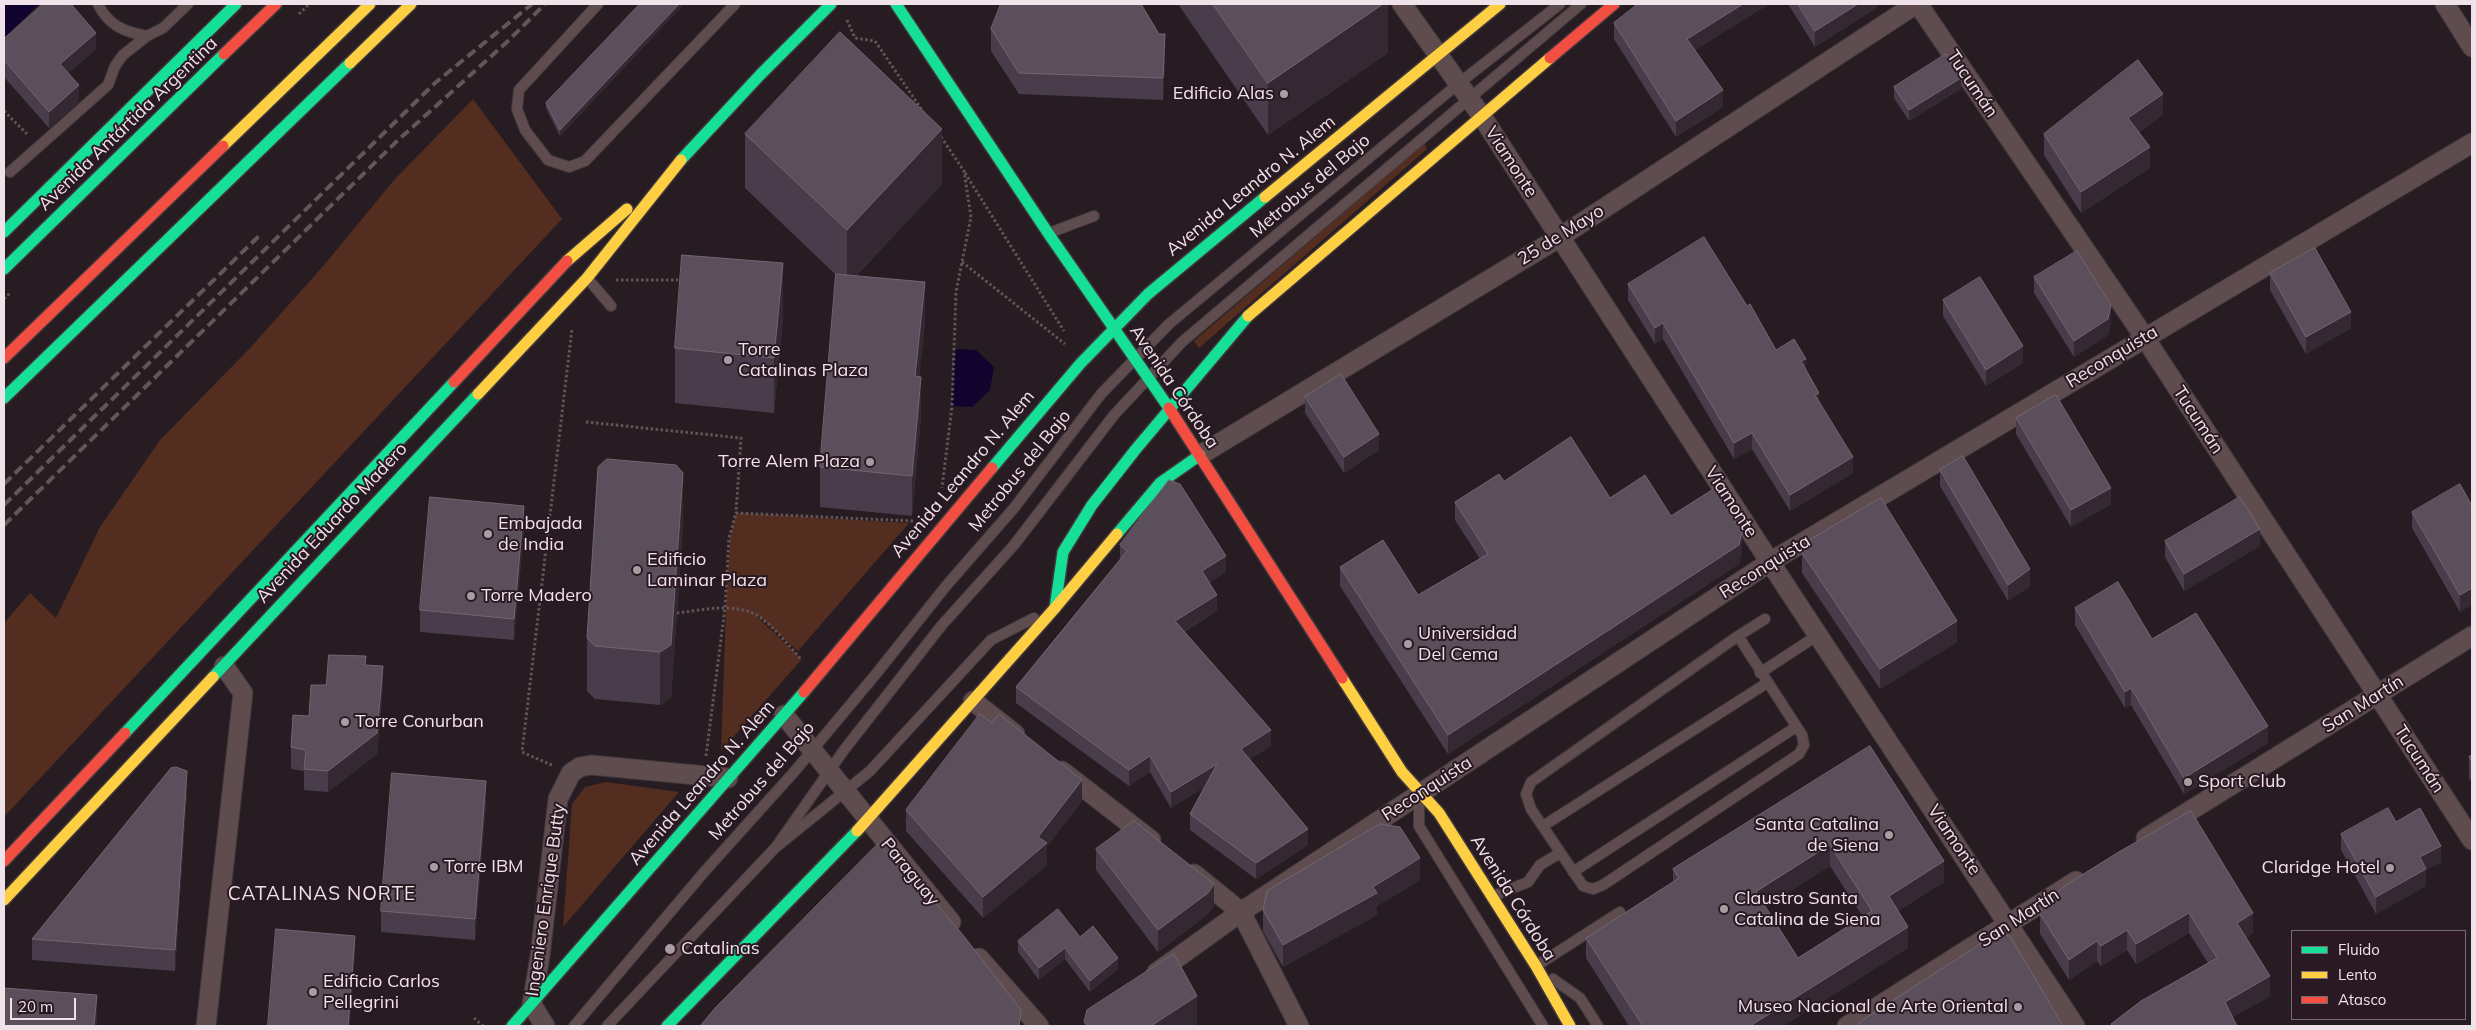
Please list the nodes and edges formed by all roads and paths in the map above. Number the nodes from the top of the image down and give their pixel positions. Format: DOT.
graph roads {
  1 [pos="98,4"];
  2 [pos="188,4"];
  3 [pos="236,4"];
  4 [pos="276,4"];
  5 [pos="370,4"];
  6 [pos="411,4"];
  7 [pos="598,4"];
  8 [pos="735,4"];
  9 [pos="831,4"];
  10 [pos="896,4"];
  11 [pos="1402,4"];
  12 [pos="1500,4"];
  13 [pos="1560,4"];
  14 [pos="1581,4"];
  15 [pos="1614,4"];
  16 [pos="1917,4"];
  17 [pos="2445,4"];
  18 [pos="843,12"];
  19 [pos="146,36"];
  20 [pos="2472,47"];
  21 [pos="1438,55"];
  22 [pos="1458,84"];
  23 [pos="1469,99"];
  24 [pos="925,114"];
  25 [pos="1481,115"];
  26 [pos="936,130"];
  27 [pos="2472,143"];
  28 [pos="678,163"];
  29 [pos="964,171"];
  30 [pos="10,172"];
  31 [pos="1094,216"];
  32 [pos="4,232"];
  33 [pos="1048,233"];
  34 [pos="1560,237"];
  35 [pos="962,262"];
  36 [pos="4,269"];
  37 [pos="587,278"];
  38 [pos="611,306"];
  39 [pos="573,325"];
  40 [pos="1113,328"];
  41 [pos="1064,331"];
  42 [pos="2144,338"];
  43 [pos="1063,342"];
  44 [pos="4,358"];
  45 [pos="1134,358"];
  46 [pos="1148,377"];
  47 [pos="4,398"];
  48 [pos="1170,409"];
  49 [pos="586,422"];
  50 [pos="1200,455"];
  51 [pos="941,491"];
  52 [pos="736,513"];
  53 [pos="918,521"];
  54 [pos="1770,562"];
  55 [pos="725,608"];
  56 [pos="1055,608"];
  57 [pos="677,613"];
  58 [pos="1764,619"];
  59 [pos="1818,635"];
  60 [pos="1738,636"];
  61 [pos="2472,636"];
  62 [pos="802,660"];
  63 [pos="224,666"];
  64 [pos="1760,673"];
  65 [pos="1767,684"];
  66 [pos="2377,694"];
  67 [pos="973,701"];
  68 [pos="784,715"];
  69 [pos="1796,727"];
  70 [pos="1027,743"];
  71 [pos="812,749"];
  72 [pos="1050,761"];
  73 [pos="829,771"];
  74 [pos="571,773"];
  75 [pos="703,776"];
  76 [pos="728,778"];
  77 [pos="845,791"];
  78 [pos="1419,793"];
  79 [pos="868,820"];
  80 [pos="1542,826"];
  81 [pos="2472,840"];
  82 [pos="2134,845"];
  83 [pos="776,846"];
  84 [pos="1166,852"];
  85 [pos="1560,853"];
  86 [pos="4,861"];
  87 [pos="1182,864"];
  88 [pos="2092,871"];
  89 [pos="1573,872"];
  90 [pos="1492,896"];
  91 [pos="4,900"];
  92 [pos="1241,912"];
  93 [pos="1620,912"];
  94 [pos="2009,924"];
  95 [pos="1536,966"];
  96 [pos="1138,986"];
  97 [pos="532,1005"];
  98 [pos="207,1018"];
  99 [pos="474,1018"];
  100 [pos="482,1026"];
  101 [pos="512,1026"];
  102 [pos="544,1026"];
  103 [pos="574,1026"];
  104 [pos="607,1026"];
  105 [pos="667,1026"];
  106 [pos="1039,1026"];
  107 [pos="1299,1026"];
  108 [pos="1543,1026"];
  109 [pos="1570,1026"];
  110 [pos="1598,1026"];
  111 [pos="1847,1026"];
  112 [pos="2075,1026"];
  1 -- 19 [label="lane"];
  2 -- 19 [label="lane"];
  3 -- 32 [label="main road, Avenida Antártida Argentina"];
  4 -- 36 [label="main road, Avenida Antártida Argentina"];
  5 -- 44 [label="main road"];
  6 -- 47 [label="main road"];
  7 -- 8 [label="lane"];
  9 -- 28 [label="main road, Avenida Eduardo Madero"];
  10 -- 33 [label="main road, Avenida Córdoba"];
  11 -- 21 [label="street, Viamonte"];
  12 -- 21 [label="main road, Avenida Leandro N. Alem"];
  13 -- 22 [label="lane, Metrobus del Bajo"];
  14 -- 23 [label="lane, Metrobus del Bajo"];
  15 -- 25 [label="main road"];
  16 -- 34 [label="street, 25 de Mayo"];
  16 -- 42 [label="street, Tucumán"];
  17 -- 20 [label="street"];
  18 -- 24 [label="path"];
  19 -- 30 [label="lane"];
  21 -- 22 [label="street, Viamonte"];
  21 -- 40 [label="main road, Avenida Leandro N. Alem"];
  22 -- 23 [label="street, Viamonte"];
  22 -- 45 [label="lane, Metrobus del Bajo"];
  23 -- 25 [label="street, Viamonte"];
  23 -- 46 [label="lane, Metrobus del Bajo"];
  25 -- 34 [label="street, Viamonte"];
  25 -- 48 [label="main road"];
  26 -- 29 [label="path"];
  27 -- 42 [label="street, Reconquista"];
  28 -- 37 [label="main road, Avenida Eduardo Madero"];
  28 -- 86 [label="main road, Avenida Eduardo Madero"];
  29 -- 35 [label="path"];
  29 -- 41 [label="path"];
  31 -- 33 [label="lane"];
  33 -- 40 [label="main road, Avenida Córdoba"];
  34 -- 50 [label="street, 25 de Mayo"];
  34 -- 54 [label="street, Viamonte"];
  35 -- 43 [label="path"];
  35 -- 51 [label="path"];
  37 -- 38 [label="lane"];
  37 -- 63 [label="main road, Avenida Eduardo Madero"];
  39 -- 74 [label="path"];
  40 -- 45 [label="main road, Avenida Córdoba"];
  40 -- 68 [label="main road, Avenida Leandro N. Alem"];
  42 -- 54 [label="street, Reconquista"];
  42 -- 66 [label="street, Tucumán"];
  45 -- 46 [label="main road, Avenida Córdoba"];
  45 -- 71 [label="lane, Metrobus del Bajo"];
  46 -- 48 [label="main road, Avenida Córdoba"];
  46 -- 73 [label="lane, Metrobus del Bajo"];
  48 -- 50 [label="main road, Avenida Córdoba"];
  48 -- 56 [label="main road"];
  49 -- 52 [label="path"];
  50 -- 56 [label="main road"];
  50 -- 78 [label="main road, Avenida Córdoba"];
  52 -- 53 [label="path"];
  52 -- 55 [label="path"];
  54 -- 59 [label="street, Viamonte"];
  54 -- 78 [label="street, Reconquista"];
  55 -- 57 [label="path"];
  55 -- 62 [label="path"];
  55 -- 75 [label="path"];
  56 -- 67 [label="main road"];
  56 -- 77 [label="lane, Metrobus del Bajo"];
  58 -- 60 [label="lane"];
  59 -- 64 [label="lane"];
  59 -- 94 [label="street, Viamonte"];
  60 -- 64 [label="lane"];
  60 -- 80 [label="lane"];
  61 -- 66 [label="street, San Martín"];
  63 -- 91 [label="main road, Avenida Eduardo Madero"];
  63 -- 98 [label="street"];
  64 -- 65 [label="lane"];
  65 -- 69 [label="lane"];
  65 -- 80 [label="lane"];
  66 -- 81 [label="street, Tucumán"];
  66 -- 82 [label="street, San Martín"];
  67 -- 70 [label="street"];
  67 -- 79 [label="main road"];
  68 -- 71 [label="street, Paraguay"];
  68 -- 76 [label="main road, Avenida Leandro N. Alem"];
  69 -- 89 [label="lane"];
  69 -- 89 [label="lane"];
  71 -- 73 [label="street, Paraguay"];
  71 -- 103 [label="lane, Metrobus del Bajo"];
  72 -- 84 [label="street"];
  73 -- 77 [label="street, Paraguay"];
  73 -- 83 [label="lane, Metrobus del Bajo"];
  74 -- 75 [label="street"];
  74 -- 97 [label="street, Ingeniero Enrique Butty"];
  75 -- 76 [label="street"];
  76 -- 97 [label="main road, Avenida Leandro N. Alem"];
  77 -- 79 [label="street, Paraguay"];
  77 -- 83 [label="lane, Metrobus del Bajo"];
  78 -- 90 [label="main road, Avenida Córdoba"];
  78 -- 92 [label="street, Reconquista"];
  78 -- 108 [label="lane"];
  79 -- 105 [label="main road"];
  79 -- 106 [label="street, Paraguay"];
  80 -- 85 [label="lane"];
  83 -- 104 [label="lane, Metrobus del Bajo"];
  85 -- 89 [label="lane"];
  85 -- 90 [label="lane"];
  87 -- 92 [label="street"];
  88 -- 94 [label="street, San Martín"];
  90 -- 95 [label="main road, Avenida Córdoba"];
  92 -- 96 [label="street, Reconquista"];
  92 -- 107 [label="street"];
  93 -- 95 [label="lane"];
  94 -- 111 [label="street, San Martín"];
  94 -- 112 [label="street, Viamonte"];
  95 -- 109 [label="main road, Avenida Córdoba"];
  95 -- 110 [label="lane"];
  97 -- 101 [label="main road, Avenida Leandro N. Alem"];
  97 -- 102 [label="street, Ingeniero Enrique Butty"];
  99 -- 100 [label="path"];
}
